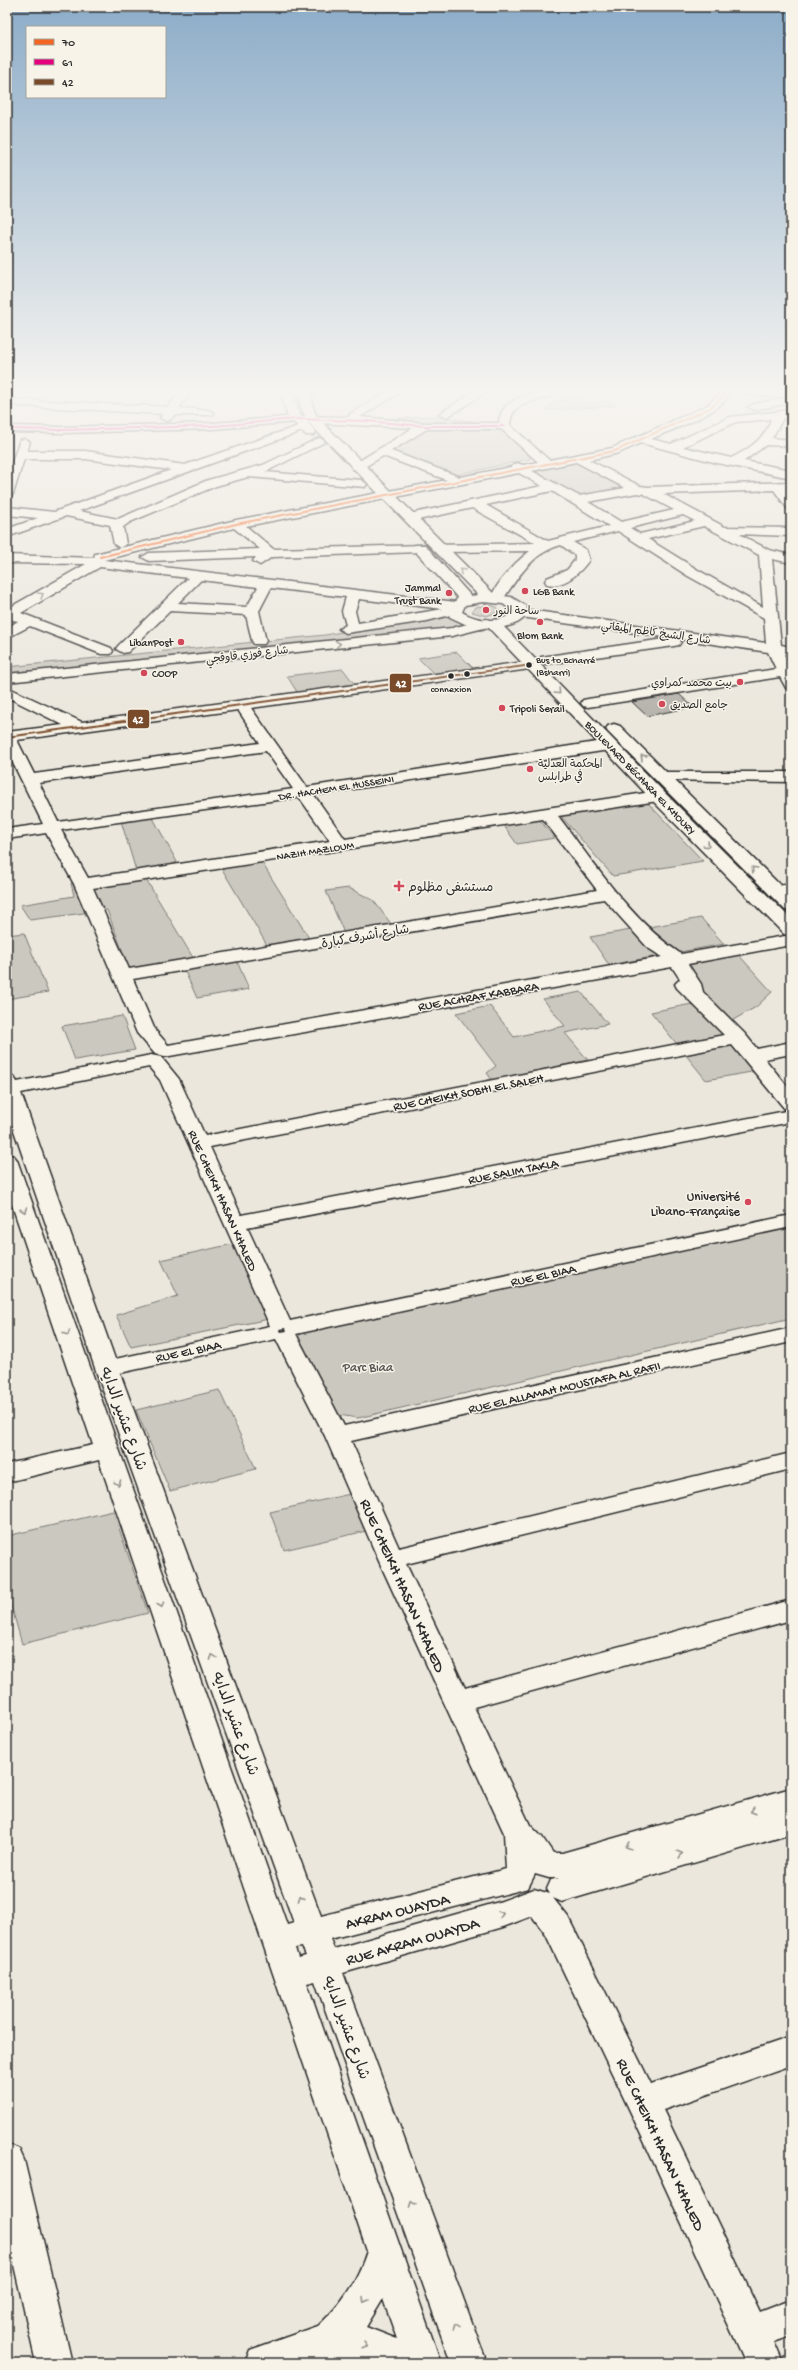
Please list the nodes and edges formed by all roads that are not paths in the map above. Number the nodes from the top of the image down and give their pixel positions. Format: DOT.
graph roads {
  1 [pos="95,502"];
  2 [pos="170,502"];
  3 [pos="340,502"];
  4 [pos="346,502"];
  5 [pos="384,502"];
  6 [pos="388,502"];
  7 [pos="487,502"];
  8 [pos="580,502"];
  9 [pos="665,502"];
  10 [pos="687,502"];
  11 [pos="476,504"];
  12 [pos="7,511"];
  13 [pos="683,511"];
  14 [pos="61,514"];
  15 [pos="409,518"];
  16 [pos="705,522"];
  17 [pos="119,523"];
  18 [pos="236,524"];
  19 [pos="618,525"];
  20 [pos="721,530"];
  21 [pos="791,532"];
  22 [pos="7,533"];
  23 [pos="638,538"];
  24 [pos="567,539"];
  25 [pos="120,544"];
  26 [pos="544,546"];
  27 [pos="420,548"];
  28 [pos="439,548"];
  29 [pos="765,553"];
  30 [pos="7,554"];
  31 [pos="266,555"];
  32 [pos="97,558"];
  33 [pos="7,559"];
  34 [pos="791,559"];
  35 [pos="200,574"];
  36 [pos="240,580"];
  37 [pos="552,581"];
  38 [pos="267,583"];
  39 [pos="356,594"];
  40 [pos="494,598"];
  41 [pos="459,605"];
  42 [pos="169,607"];
  43 [pos="252,611"];
  44 [pos="521,612"];
  45 [pos="8,614"];
  46 [pos="770,616"];
  47 [pos="29,621"];
  48 [pos="397,621"];
  49 [pos="495,623"];
  50 [pos="355,628"];
  51 [pos="7,634"];
  52 [pos="410,636"];
  53 [pos="698,639"];
  54 [pos="259,641"];
  55 [pos="299,642"];
  56 [pos="123,649"];
  57 [pos="774,649"];
  58 [pos="106,651"];
  59 [pos="791,651"];
  60 [pos="149,655"];
  61 [pos="92,660"];
  62 [pos="539,662"];
  63 [pos="7,669"];
  64 [pos="7,678"];
  65 [pos="788,679"];
  66 [pos="7,691"];
  67 [pos="588,703"];
  68 [pos="242,705"];
  69 [pos="80,727"];
  70 [pos="8,737"];
  71 [pos="609,745"];
  72 [pos="270,746"];
  73 [pos="664,777"];
  74 [pos="791,777"];
  75 [pos="28,780"];
  76 [pos="303,792"];
  77 [pos="658,796"];
  78 [pos="548,812"];
  79 [pos="52,828"];
  80 [pos="7,834"];
  81 [pos="342,846"];
  82 [pos="83,884"];
  83 [pos="783,890"];
  84 [pos="608,894"];
  85 [pos="791,906"];
  86 [pos="791,930"];
  87 [pos="791,940"];
  88 [pos="791,949"];
  89 [pos="672,965"];
  90 [pos="121,976"];
  91 [pos="738,1038"];
  92 [pos="791,1048"];
  93 [pos="158,1056"];
  94 [pos="753,1056"];
  95 [pos="8,1085"];
  96 [pos="791,1104"];
  97 [pos="791,1116"];
  98 [pos="199,1143"];
  99 [pos="7,1160"];
  100 [pos="791,1221"];
  101 [pos="236,1223"];
  102 [pos="283,1330"];
  103 [pos="791,1335"];
  104 [pos="107,1368"];
  105 [pos="337,1436"];
  106 [pos="107,1450"];
  107 [pos="791,1462"];
  108 [pos="7,1473"];
  109 [pos="391,1559"];
  110 [pos="791,1610"];
  111 [pos="457,1701"];
  112 [pos="791,1800"];
  113 [pos="791,1822"];
  114 [pos="542,1889"];
  115 [pos="313,1932"];
  116 [pos="277,1940"];
  117 [pos="326,1965"];
  118 [pos="288,1974"];
  119 [pos="791,2051"];
  120 [pos="643,2102"];
  121 [pos="7,2160"];
  122 [pos="384,2251"];
  123 [pos="791,2318"];
  124 [pos="327,2342"];
  125 [pos="758,2348"];
  126 [pos="54,2363"];
  127 [pos="263,2363"];
  128 [pos="408,2363"];
  129 [pos="423,2363"];
  130 [pos="469,2363"];
  1 -- 14 [label="street"];
  2 -- 17 [label="street"];
  3 -- 25 [label="street"];
  4 -- 18 [label="street"];
  5 -- 27 [label="highway"];
  6 -- 15 [label="highway"];
  7 -- 11 [label="street"];
  8 -- 19 [label="street"];
  9 -- 13 [label="street"];
  10 -- 13 [label="street"];
  11 -- 15 [label="street"];
  11 -- 26 [label="street"];
  12 -- 14 [label="street"];
  13 -- 16 [label="street"];
  13 -- 19 [label="street"];
  14 -- 17 [label="street"];
  14 -- 22 [label="street"];
  15 -- 28 [label="highway"];
  16 -- 20 [label="street"];
  16 -- 23 [label="street"];
  17 -- 25 [label="street"];
  18 -- 31 [label="street"];
  18 -- 32 [label="street"];
  19 -- 23 [label="street"];
  19 -- 24 [label="street"];
  20 -- 21 [label="street"];
  20 -- 29 [label="street"];
  23 -- 46 [label="street"];
  24 -- 26 [label="street"];
  24 -- 37 [label="street"];
  25 -- 32 [label="street"];
  26 -- 28 [label="street"];
  26 -- 40 [label="street"];
  27 -- 31 [label="street"];
  27 -- 41 [label="highway"];
  40 -- 28 [label="highway, one-way"];
  29 -- 34 [label="street"];
  29 -- 46 [label="street"];
  30 -- 32 [label="street"];
  31 -- 32 [label="street"];
  31 -- 36 [label="street"];
  32 -- 33 [label="street"];
  32 -- 35 [label="street"];
  45 -- 32 [label="street, one-way"];
  35 -- 36 [label="street"];
  35 -- 42 [label="street"];
  36 -- 38 [label="street"];
  38 -- 39 [label="street"];
  38 -- 43 [label="street"];
  39 -- 41 [label="street"];
  39 -- 50 [label="street"];
  40 -- 41 [label="highway"];
  40 -- 44 [label="highway"];
  41 -- 48 [label="street, شارع فوزي قاوقجي"];
  41 -- 49 [label="highway"];
  42 -- 43 [label="street"];
  42 -- 56 [label="street"];
  43 -- 54 [label="street"];
  44 -- 49 [label="highway"];
  44 -- 53 [label="street, شارع الشيخ كاظم الميقاتي"];
  45 -- 47 [label="street"];
  46 -- 57 [label="street"];
  47 -- 51 [label="street"];
  47 -- 58 [label="street"];
  48 -- 50 [label="street, شارع فوزي قاوقجي"];
  48 -- 52 [label="street"];
  49 -- 52 [label="street, شارع فوزي قاوقجي"];
  49 -- 62 [label="highway, BOULEVARD BÉCHARA EL KHOURY"];
  50 -- 55 [label="street, شارع فوزي قاوقجي"];
  55 -- 52 [label="street, شارع فوزي قاوقجي, one-way"];
  53 -- 57 [label="street, شارع الشيخ كاظم الميقاتي"];
  53 -- 62 [label="street"];
  54 -- 55 [label="street, شارع فوزي قاوقجي"];
  54 -- 60 [label="street, شارع فوزي قاوقجي"];
  55 -- 64 [label="street, شارع فوزي قاوقجي"];
  56 -- 58 [label="street"];
  56 -- 60 [label="street"];
  57 -- 59 [label="street, شارع الشيخ كاظم الميقاتي"];
  57 -- 65 [label="street"];
  58 -- 61 [label="street"];
  60 -- 61 [label="street, شارع فوزي قاوقجي"];
  61 -- 63 [label="street, شارع فوزي قاوقجي"];
  62 -- 67 [label="highway, BOULEVARD BÉCHARA EL KHOURY"];
  62 -- 68 [label="street"];
  62 -- 71 [label="highway, BOULEVARD BÉCHARA EL KHOURY, one-way"];
  65 -- 67 [label="street"];
  66 -- 69 [label="street"];
  73 -- 67 [label="highway, BOULEVARD BÉCHARA EL KHOURY, one-way"];
  68 -- 69 [label="street"];
  68 -- 72 [label="street"];
  69 -- 70 [label="street"];
  70 -- 75 [label="street"];
  71 -- 76 [label="street, DR. HACHEM EL HUSSEINI"];
  71 -- 77 [label="highway, BOULEVARD BÉCHARA EL KHOURY"];
  72 -- 75 [label="street"];
  72 -- 76 [label="street"];
  73 -- 74 [label="street"];
  83 -- 73 [label="highway, BOULEVARD BÉCHARA EL KHOURY, one-way"];
  75 -- 79 [label="street"];
  76 -- 79 [label="street, DR. HACHEM EL HUSSEINI"];
  76 -- 81 [label="street"];
  77 -- 78 [label="street, NAZIH MAZLOUM"];
  77 -- 86 [label="highway, BOULEVARD BÉCHARA EL KHOURY, one-way"];
  78 -- 81 [label="street, NAZIH MAZLOUM"];
  78 -- 84 [label="street"];
  79 -- 80 [label="street, DR. HACHEM EL HUSSEINI"];
  79 -- 82 [label="street"];
  81 -- 82 [label="street, NAZIH MAZLOUM"];
  82 -- 90 [label="street"];
  83 -- 85 [label="highway, BOULEVARD BÉCHARA EL KHOURY"];
  84 -- 89 [label="street"];
  84 -- 90 [label="street, شارع أشرف كبارة"];
  87 -- 89 [label="street, RUE ACHRAF KABBARA"];
  88 -- 89 [label="street, RUE ACHRAF KABBARA"];
  89 -- 91 [label="street"];
  89 -- 93 [label="street, RUE ACHRAF KABBARA"];
  90 -- 93 [label="street"];
  91 -- 94 [label="street"];
  91 -- 98 [label="street, RUE CHEIKH SOBHI EL SALEH"];
  92 -- 94 [label="street"];
  93 -- 95 [label="street, RUE ACHRAF KABBARA"];
  93 -- 98 [label="street, RUE CHEIKH HASAN KHALED"];
  94 -- 96 [label="street"];
  95 -- 104 [label="street, شارع عشير الدايه"];
  97 -- 101 [label="street, RUE SALIM TAKLA"];
  98 -- 101 [label="street, RUE CHEIKH HASAN KHALED"];
  99 -- 106 [label="street, شارع عشير الدايه, one-way"];
  100 -- 102 [label="street, RUE EL BIAA"];
  101 -- 102 [label="street, RUE CHEIKH HASAN KHALED"];
  102 -- 104 [label="street, RUE EL BIAA"];
  102 -- 105 [label="street, RUE CHEIKH HASAN KHALED"];
  103 -- 105 [label="street, RUE EL ALLAMAH MOUSTAFA AL RAFII"];
  115 -- 104 [label="street, شارع عشير الدايه, one-way"];
  105 -- 109 [label="street, RUE CHEIKH HASAN KHALED"];
  106 -- 108 [label="street"];
  106 -- 116 [label="street, شارع عشير الدايه, one-way"];
  107 -- 109 [label="street"];
  109 -- 111 [label="street, RUE CHEIKH HASAN KHALED"];
  110 -- 111 [label="street"];
  111 -- 114 [label="street, RUE CHEIKH HASAN KHALED"];
  112 -- 114 [label="street, RUE AKRAM OUAYDA, one-way"];
  114 -- 113 [label="street, RUE AKRAM OUAYDA, one-way"];
  114 -- 115 [label="street, AKRAM OUAYDA"];
  117 -- 114 [label="street, RUE AKRAM OUAYDA, one-way"];
  114 -- 120 [label="street, RUE CHEIKH HASAN KHALED"];
  115 -- 116 [label="street, AKRAM OUAYDA"];
  115 -- 117 [label="street, شارع عشير الدايه"];
  116 -- 118 [label="street, شارع عشير الدايه"];
  117 -- 118 [label="street, RUE AKRAM OUAYDA"];
  130 -- 117 [label="street, شارع عشير الدايه, one-way"];
  118 -- 122 [label="street, شارع عشير الدايه"];
  119 -- 120 [label="street"];
  120 -- 125 [label="street, RUE CHEIKH HASAN KHALED"];
  121 -- 126 [label="street"];
  122 -- 124 [label="street, one-way"];
  122 -- 129 [label="street, شارع عشير الدايه"];
  123 -- 125 [label="street"];
  124 -- 127 [label="street"];
  124 -- 128 [label="street, one-way"];
}
